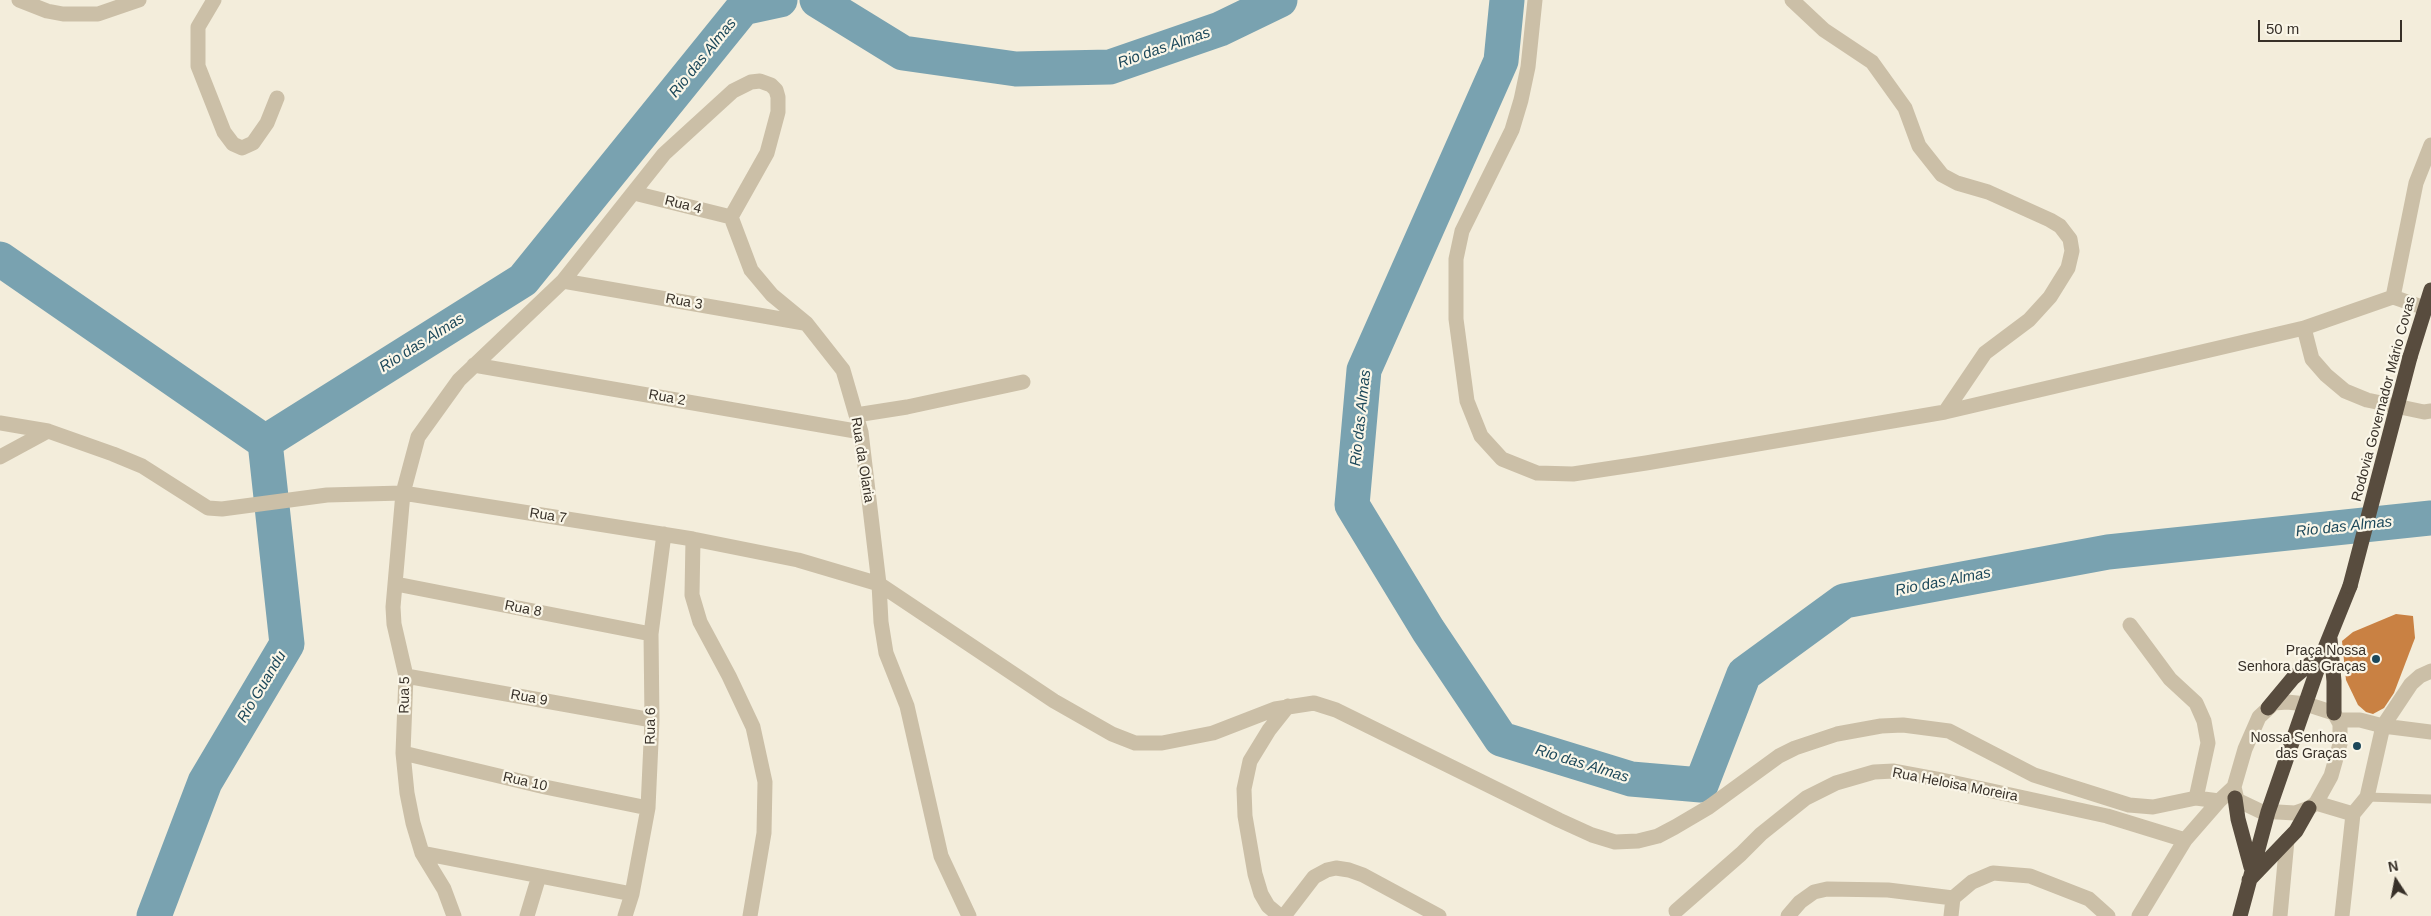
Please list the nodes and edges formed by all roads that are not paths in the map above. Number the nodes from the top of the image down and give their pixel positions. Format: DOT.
graph roads {
  1 [pos="19,0"];
  2 [pos="139,0"];
  3 [pos="214,0"];
  4 [pos="1535,0"];
  5 [pos="1792,0"];
  6 [pos="278,98"];
  7 [pos="2431,145"];
  8 [pos="634,194"];
  9 [pos="731,217"];
  10 [pos="563,281"];
  11 [pos="2431,290"];
  12 [pos="2394,298"];
  13 [pos="2425,308"];
  14 [pos="806,323"];
  15 [pos="2304,328"];
  16 [pos="474,364"];
  17 [pos="1023,382"];
  18 [pos="1945,412"];
  19 [pos="2431,412"];
  20 [pos="856,415"];
  21 [pos="0,423"];
  22 [pos="48,431"];
  23 [pos="860,432"];
  24 [pos="0,457"];
  25 [pos="403,493"];
  26 [pos="664,534"];
  27 [pos="693,539"];
  28 [pos="396,584"];
  29 [pos="879,584"];
  30 [pos="2130,625"];
  31 [pos="651,634"];
  32 [pos="2330,637"];
  33 [pos="2323,653"];
  34 [pos="2431,671"];
  35 [pos="406,676"];
  36 [pos="2306,704"];
  37 [pos="1288,706"];
  38 [pos="2268,708"];
  39 [pos="2336,716"];
  40 [pos="652,720"];
  41 [pos="2383,726"];
  42 [pos="2431,732"];
  43 [pos="403,753"];
  44 [pos="2235,792"];
  45 [pos="2367,796"];
  46 [pos="2196,798"];
  47 [pos="2431,799"];
  48 [pos="2219,801"];
  49 [pos="2312,806"];
  50 [pos="648,808"];
  51 [pos="2268,812"];
  52 [pos="2353,814"];
  53 [pos="2186,840"];
  54 [pos="2287,840"];
  55 [pos="422,853"];
  56 [pos="2250,875"];
  57 [pos="539,876"];
  58 [pos="632,894"];
  59 [pos="1953,898"];
  60 [pos="1676,911"];
  61 [pos="454,916"];
  62 [pos="527,916"];
  63 [pos="625,916"];
  64 [pos="750,916"];
  65 [pos="969,916"];
  66 [pos="1282,916"];
  67 [pos="1439,916"];
  68 [pos="1788,916"];
  69 [pos="1950,916"];
  70 [pos="2108,916"];
  71 [pos="2139,916"];
  72 [pos="2240,916"];
  73 [pos="2280,916"];
  74 [pos="2342,916"];
  1 -- 2 [label="street"];
  3 -- 6 [label="street"];
  4 -- 18 [label="street"];
  5 -- 18 [label="street"];
  7 -- 12 [label="street"];
  8 -- 9 [label="street, Rua 4"];
  8 -- 9 [label="street, Rua 5"];
  8 -- 10 [label="street, Rua 5"];
  9 -- 14 [label="street, Rua da Olaria"];
  10 -- 14 [label="street, Rua 3"];
  10 -- 16 [label="street, Rua 5"];
  11 -- 13 [label="highway, Rodovia Governador Mário Covas"];
  12 -- 13 [label="street"];
  12 -- 15 [label="street"];
  13 -- 32 [label="highway, Rodovia Governador Mário Covas, bridge"];
  14 -- 20 [label="street, Rua da Olaria"];
  15 -- 18 [label="street"];
  15 -- 19 [label="street"];
  16 -- 23 [label="street, Rua 2"];
  16 -- 25 [label="street, Rua 5"];
  17 -- 20 [label="street"];
  20 -- 23 [label="street, Rua da Olaria"];
  21 -- 22 [label="street, Rua 7"];
  22 -- 24 [label="street"];
  22 -- 25 [label="street, Rua 7"];
  23 -- 29 [label="street, Rua da Olaria"];
  25 -- 26 [label="street, Rua 7"];
  25 -- 28 [label="street, Rua 5"];
  26 -- 27 [label="street, Rua 7"];
  26 -- 31 [label="street, Rua 6"];
  27 -- 29 [label="street, Rua 7"];
  27 -- 64 [label="street"];
  28 -- 31 [label="street, Rua 8"];
  28 -- 35 [label="street, Rua 5"];
  29 -- 37 [label="street, Rua 7"];
  29 -- 65 [label="street, Rua da Olaria"];
  30 -- 46 [label="street"];
  31 -- 40 [label="street, Rua 6"];
  32 -- 33 [label="highway, Rodovia Governador Mário Covas"];
  32 -- 39 [label="highway"];
  33 -- 36 [label="highway, Rodovia Governador Mário Covas"];
  33 -- 38 [label="highway"];
  34 -- 41 [label="street"];
  35 -- 40 [label="street, Rua 9"];
  35 -- 43 [label="street, Rua 5"];
  36 -- 38 [label="street"];
  36 -- 39 [label="street"];
  36 -- 51 [label="highway, Rodovia Governador Mário Covas"];
  37 -- 46 [label="street, Rua 7"];
  37 -- 66 [label="street"];
  38 -- 44 [label="street"];
  39 -- 41 [label="street"];
  39 -- 49 [label="street"];
  40 -- 50 [label="street, Rua 6"];
  41 -- 42 [label="street"];
  41 -- 45 [label="street"];
  43 -- 50 [label="street, Rua 10"];
  43 -- 55 [label="street, Rua 5"];
  44 -- 48 [label="street"];
  44 -- 51 [label="street"];
  44 -- 56 [label="highway"];
  45 -- 47 [label="lane"];
  45 -- 52 [label="street"];
  46 -- 48 [label="street, Rua 7"];
  48 -- 53 [label="street"];
  49 -- 51 [label="street"];
  49 -- 52 [label="street"];
  49 -- 54 [label="highway"];
  50 -- 58 [label="street, Rua 6"];
  51 -- 56 [label="highway, Rodovia Governador Mário Covas"];
  52 -- 74 [label="street"];
  53 -- 60 [label="street, Rua Heloisa Moreira"];
  53 -- 71 [label="street"];
  54 -- 56 [label="highway"];
  54 -- 73 [label="street"];
  55 -- 57 [label="street"];
  55 -- 61 [label="street, Rua 5"];
  56 -- 72 [label="highway, Rodovia Governador Mário Covas"];
  57 -- 58 [label="street"];
  57 -- 62 [label="street"];
  58 -- 63 [label="street, Rua 6"];
  59 -- 68 [label="street"];
  59 -- 69 [label="street"];
  59 -- 70 [label="street"];
  66 -- 67 [label="street"];
}
